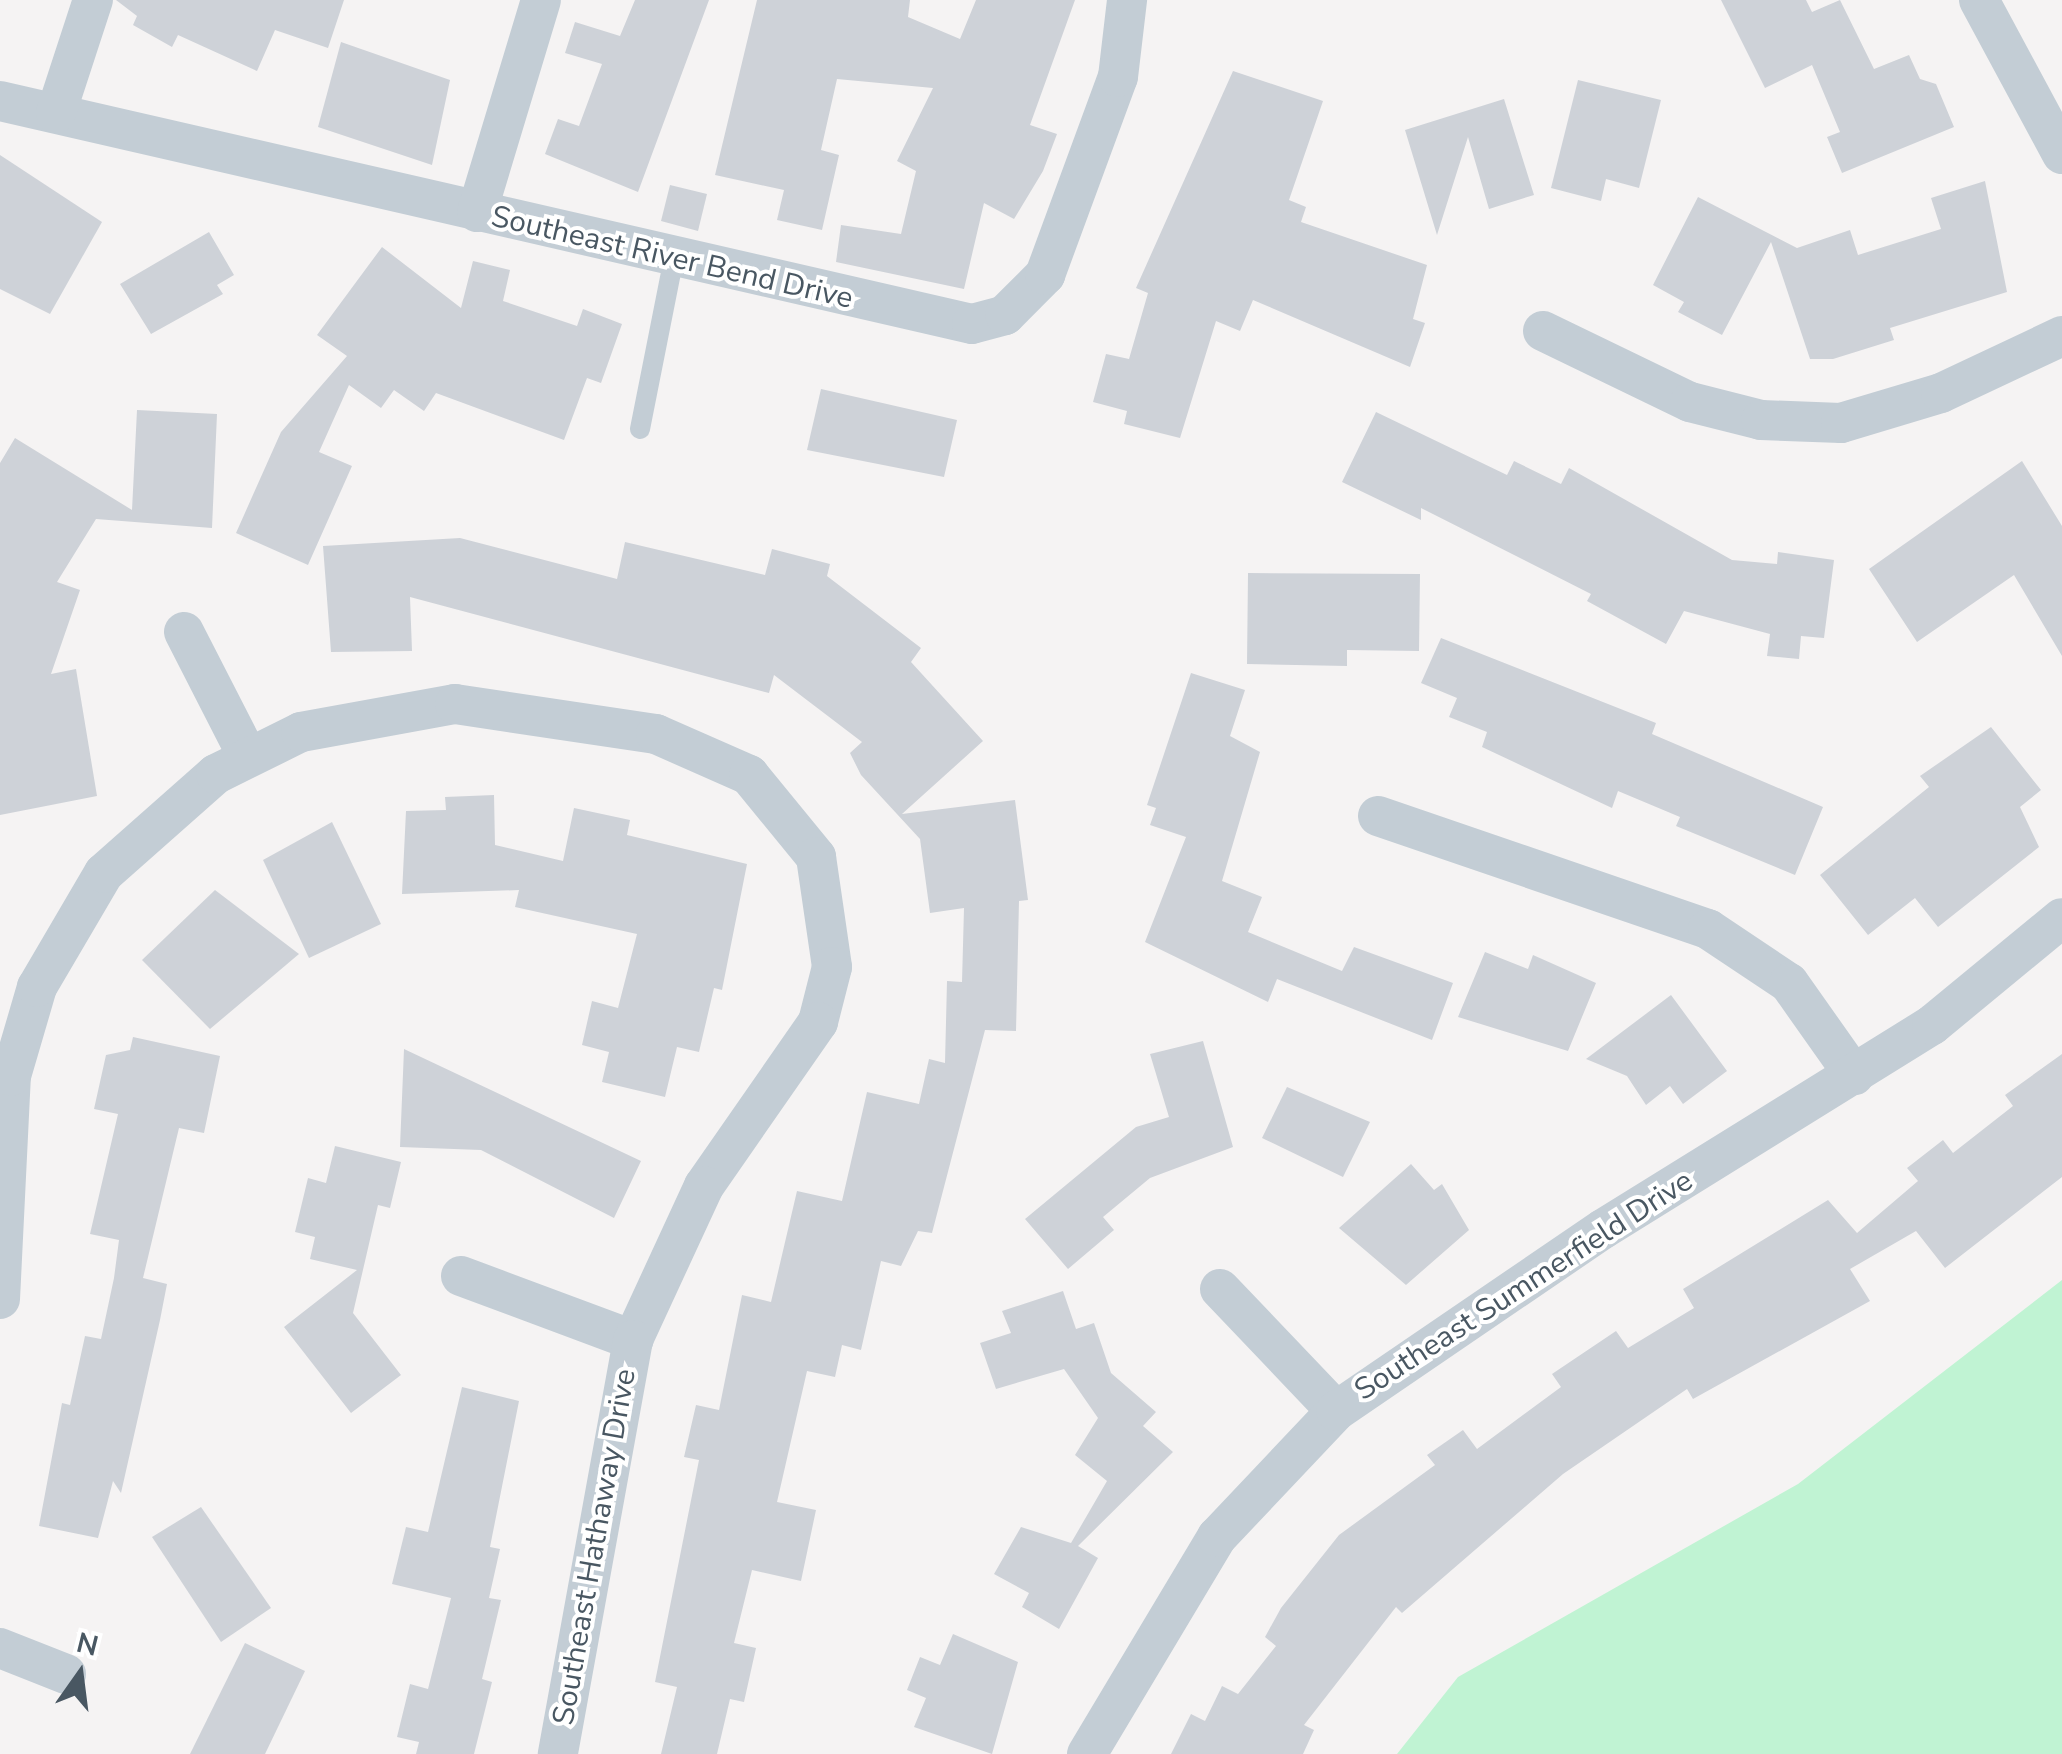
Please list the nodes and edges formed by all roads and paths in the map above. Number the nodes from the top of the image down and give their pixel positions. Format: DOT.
graph roads {
  1 [pos="92,0"];
  2 [pos="541,0"];
  3 [pos="1127,0"];
  4 [pos="1979,0"];
  5 [pos="0,101"];
  6 [pos="56,113"];
  7 [pos="2062,154"];
  8 [pos="477,212"];
  9 [pos="674,258"];
  10 [pos="1542,331"];
  11 [pos="2062,336"];
  12 [pos="640,428"];
  13 [pos="184,632"];
  14 [pos="247,755"];
  15 [pos="1378,816"];
  16 [pos="2062,918"];
  17 [pos="1854,1074"];
  18 [pos="461,1276"];
  19 [pos="1220,1289"];
  20 [pos="0,1299"];
  21 [pos="633,1340"];
  22 [pos="1336,1411"];
  23 [pos="0,1648"];
  24 [pos="66,1674"];
  25 [pos="558,1754"];
  26 [pos="1087,1754"];
  1 -- 6 [label="street"];
  2 -- 8 [label="street"];
  3 -- 9 [label="street, Southeast River Bend Drive"];
  4 -- 7 [label="street"];
  5 -- 6 [label="street, Southeast River Bend Drive"];
  6 -- 8 [label="street, Southeast River Bend Drive"];
  8 -- 9 [label="street, Southeast River Bend Drive"];
  9 -- 12 [label="lane"];
  10 -- 11 [label="street"];
  13 -- 14 [label="street"];
  14 -- 20 [label="street, Southeast Hathaway Drive"];
  14 -- 21 [label="street, Southeast Hathaway Drive"];
  15 -- 17 [label="street"];
  16 -- 17 [label="street, Southeast Summerfield Drive"];
  17 -- 22 [label="street, Southeast Summerfield Drive"];
  18 -- 21 [label="street, Southeast Hathaway Drive"];
  19 -- 22 [label="street"];
  21 -- 25 [label="street, Southeast Hathaway Drive"];
  22 -- 26 [label="street, Southeast Summerfield Drive"];
  23 -- 24 [label="street"];
}
